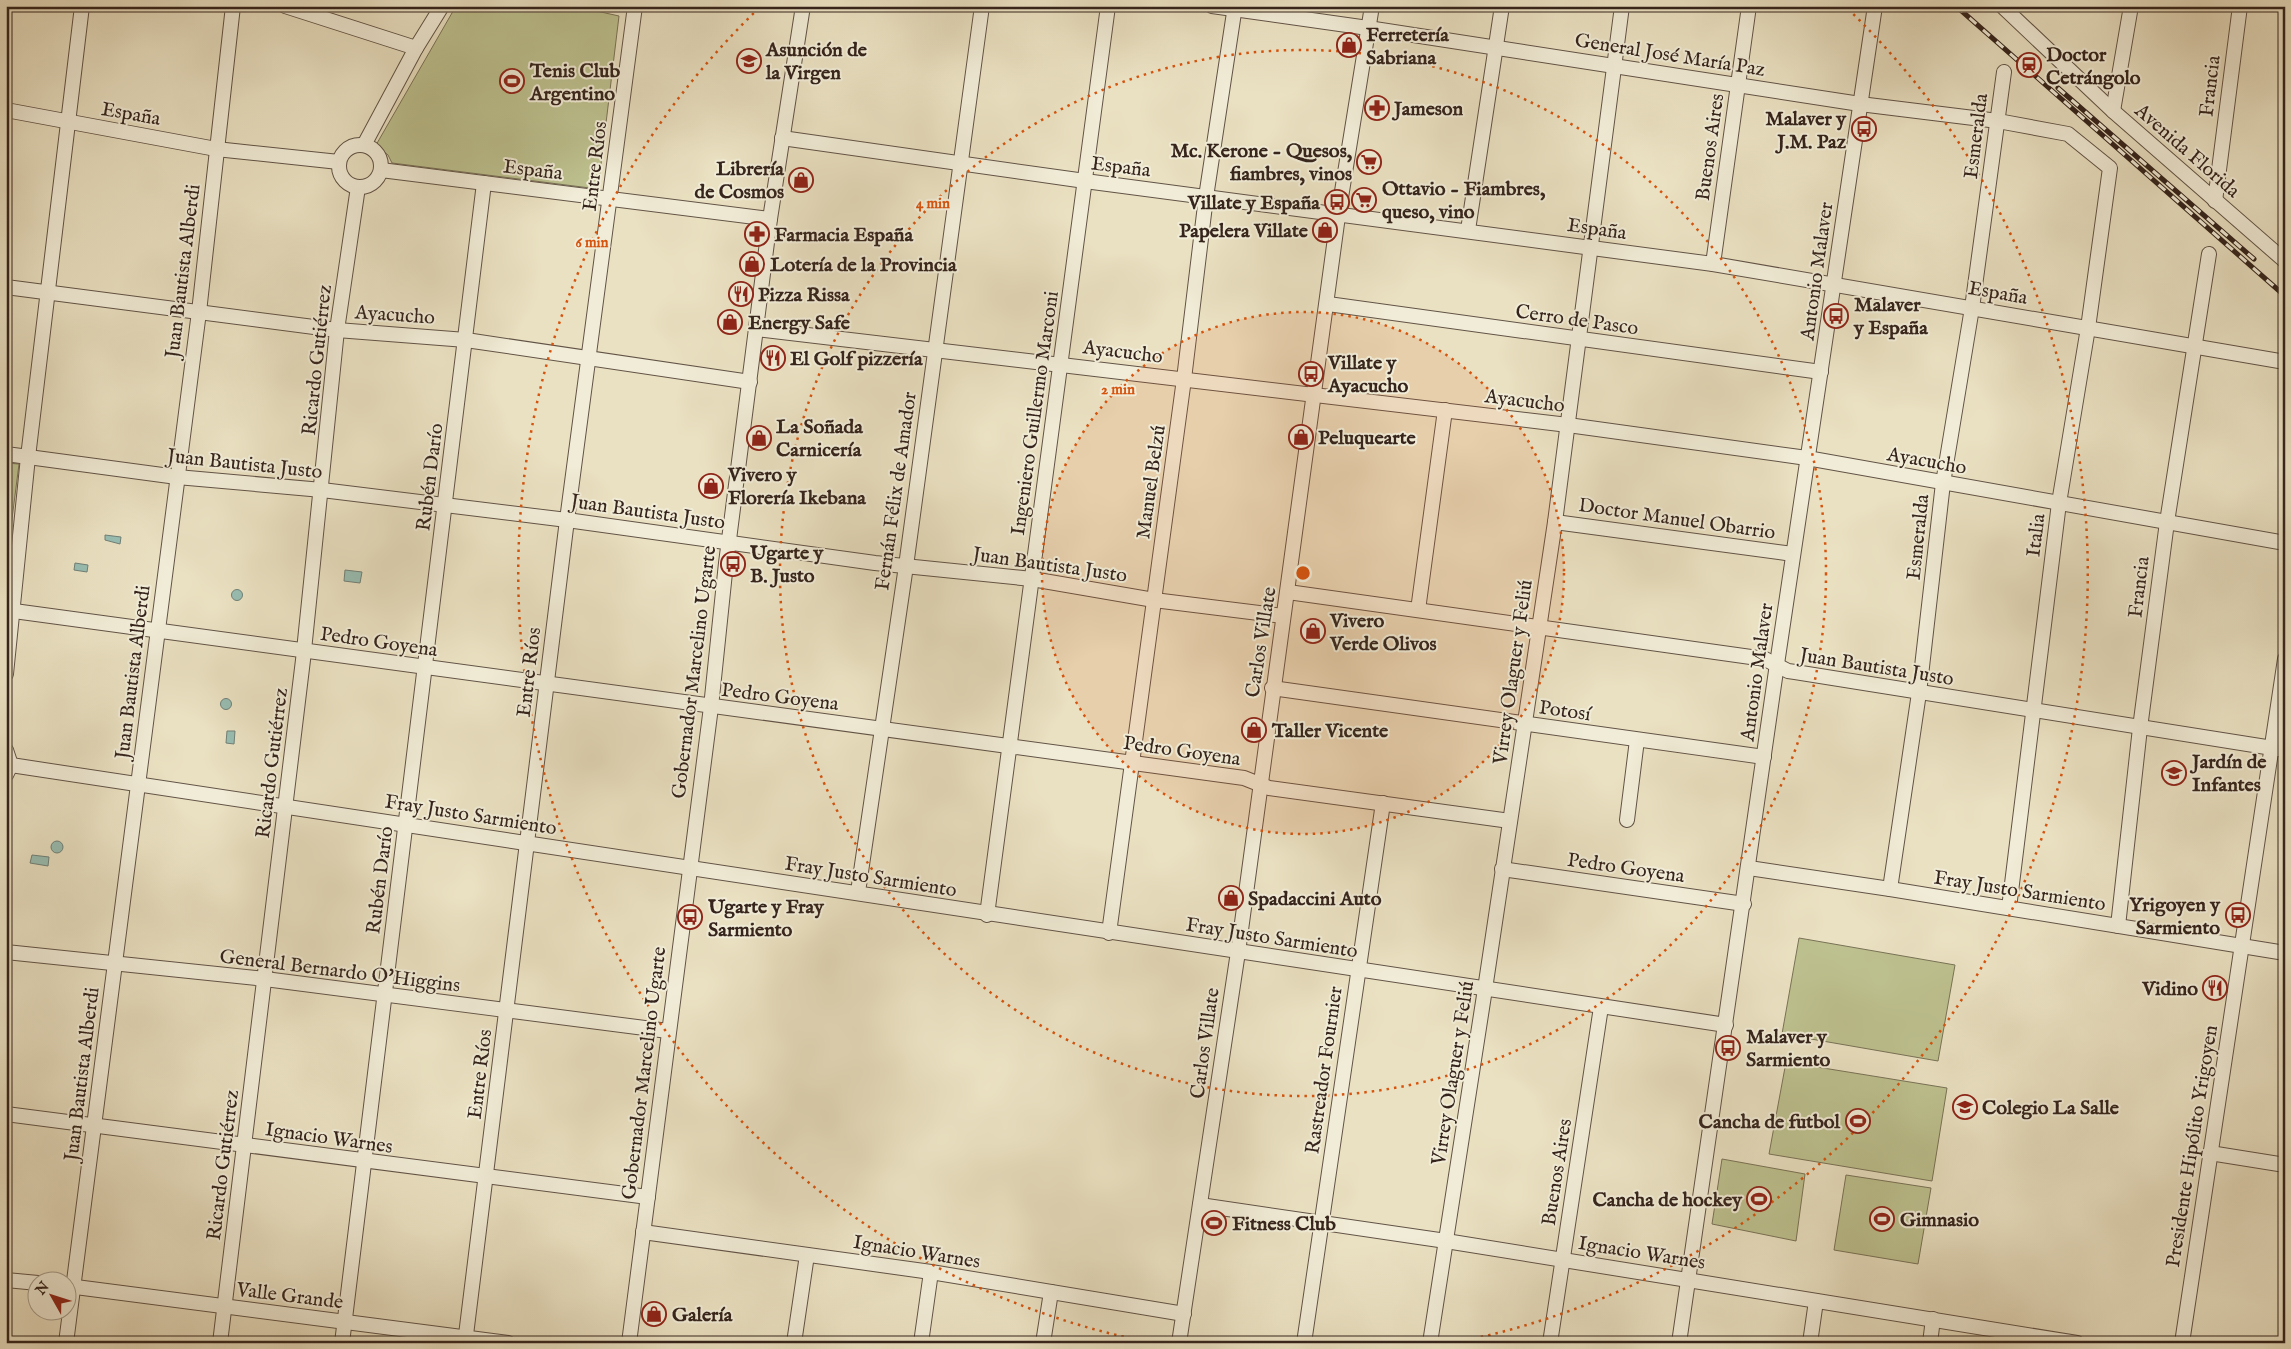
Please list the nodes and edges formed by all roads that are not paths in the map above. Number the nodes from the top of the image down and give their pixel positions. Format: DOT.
graph roads {
  1 [pos="82,6"];
  2 [pos="233,6"];
  3 [pos="285,6"];
  4 [pos="442,6"];
  5 [pos="635,6"];
  6 [pos="803,6"];
  7 [pos="982,6"];
  8 [pos="1108,6"];
  9 [pos="1212,6"];
  10 [pos="1372,6"];
  11 [pos="1502,6"];
  12 [pos="1622,6"];
  13 [pos="1749,6"];
  14 [pos="1875,6"];
  15 [pos="2130,6"];
  16 [pos="2240,6"];
  17 [pos="2005,7"];
  18 [pos="1235,8"];
  19 [pos="1368,28"];
  20 [pos="416,48"];
  21 [pos="1496,48"];
  22 [pos="1614,66"];
  23 [pos="2004,72"];
  24 [pos="1738,84"];
  25 [pos="1860,104"];
  26 [pos="6,110"];
  27 [pos="2114,112"];
  28 [pos="68,121"];
  29 [pos="1998,121"];
  30 [pos="782,138"];
  31 [pos="364,145"];
  32 [pos="216,149"];
  33 [pos="339,162"];
  34 [pos="960,164"];
  35 [pos="2110,168"];
  36 [pos="381,170"];
  37 [pos="1085,181"];
  38 [pos="484,183"];
  39 [pos="358,187"];
  40 [pos="1206,197"];
  41 [pos="610,198"];
  42 [pos="2215,201"];
  43 [pos="1338,216"];
  44 [pos="770,218"];
  45 [pos="1468,230"];
  46 [pos="1591,247"];
  47 [pos="2209,254"];
  48 [pos="2285,260"];
  49 [pos="1713,264"];
  50 [pos="1835,284"];
  51 [pos="6,288"];
  52 [pos="48,291"];
  53 [pos="1328,304"];
  54 [pos="1972,308"];
  55 [pos="199,312"];
  56 [pos="2088,328"];
  57 [pos="757,329"];
  58 [pos="337,330"];
  59 [pos="1579,339"];
  60 [pos="466,340"];
  61 [pos="2196,347"];
  62 [pos="935,349"];
  63 [pos="588,357"];
  64 [pos="2285,362"];
  65 [pos="1061,364"];
  66 [pos="1822,372"];
  67 [pos="1184,379"];
  68 [pos="750,382"];
  69 [pos="1316,393"];
  70 [pos="1445,410"];
  71 [pos="1568,425"];
  72 [pos="6,454"];
  73 [pos="28,457"];
  74 [pos="1807,458"];
  75 [pos="177,476"];
  76 [pos="1943,483"];
  77 [pos="322,490"];
  78 [pos="2059,503"];
  79 [pos="445,505"];
  80 [pos="567,520"];
  81 [pos="1555,522"];
  82 [pos="2167,522"];
  83 [pos="728,543"];
  84 [pos="2285,543"];
  85 [pos="1793,554"];
  86 [pos="906,566"];
  87 [pos="1032,579"];
  88 [pos="1288,592"];
  89 [pos="1154,600"];
  90 [pos="1418,610"];
  91 [pos="14,611"];
  92 [pos="1283,616"];
  93 [pos="1538,626"];
  94 [pos="157,631"];
  95 [pos="304,650"];
  96 [pos="2285,659"];
  97 [pos="1776,664"];
  98 [pos="425,668"];
  99 [pos="6,674"];
  100 [pos="547,684"];
  101 [pos="1272,688"];
  102 [pos="1919,693"];
  103 [pos="711,707"];
  104 [pos="2032,712"];
  105 [pos="1525,725"];
  106 [pos="2140,728"];
  107 [pos="882,729"];
  108 [pos="1637,740"];
  109 [pos="1010,746"];
  110 [pos="2278,749"];
  111 [pos="6,750"];
  112 [pos="1764,757"];
  113 [pos="1132,763"];
  114 [pos="9,770"];
  115 [pos="138,784"];
  116 [pos="1260,784"];
  117 [pos="1383,803"];
  118 [pos="286,806"];
  119 [pos="1627,820"];
  120 [pos="1510,821"];
  121 [pos="406,824"];
  122 [pos="526,843"];
  123 [pos="1748,868"];
  124 [pos="689,869"];
  125 [pos="1502,870"];
  126 [pos="1890,889"];
  127 [pos="858,892"];
  128 [pos="1744,904"];
  129 [pos="2009,908"];
  130 [pos="988,915"];
  131 [pos="2118,926"];
  132 [pos="1109,933"];
  133 [pos="2242,946"];
  134 [pos="6,952"];
  135 [pos="1238,952"];
  136 [pos="2285,954"];
  137 [pos="115,964"];
  138 [pos="1358,970"];
  139 [pos="265,979"];
  140 [pos="1486,990"];
  141 [pos="385,995"];
  142 [pos="1601,1007"];
  143 [pos="507,1012"];
  144 [pos="1726,1025"];
  145 [pos="668,1031"];
  146 [pos="6,1114"];
  147 [pos="94,1126"];
  148 [pos="244,1146"];
  149 [pos="2210,1153"];
  150 [pos="365,1162"];
  151 [pos="2285,1165"];
  152 [pos="486,1178"];
  153 [pos="648,1197"];
  154 [pos="1200,1205"];
  155 [pos="1321,1224"];
  156 [pos="643,1232"];
  157 [pos="1446,1240"];
  158 [pos="807,1254"];
  159 [pos="1562,1260"];
  160 [pos="72,1272"];
  161 [pos="932,1272"];
  162 [pos="1688,1279"];
  163 [pos="6,1280"];
  164 [pos="28,1282"];
  165 [pos="78,1287"];
  166 [pos="1051,1292"];
  167 [pos="1816,1302"];
  168 [pos="225,1307"];
  169 [pos="1184,1314"];
  170 [pos="1933,1319"];
  171 [pos="345,1321"];
  172 [pos="67,1322"];
  173 [pos="466,1340"];
  174 [pos="2058,1341"];
  175 [pos="66,1343"];
  176 [pos="220,1343"];
  177 [pos="342,1343"];
  178 [pos="508,1343"];
  179 [pos="630,1343"];
  180 [pos="794,1343"];
  181 [pos="921,1343"];
  182 [pos="1043,1343"];
  183 [pos="1179,1343"];
  184 [pos="1304,1343"];
  185 [pos="1430,1343"];
  186 [pos="1550,1343"];
  187 [pos="1679,1343"];
  188 [pos="1810,1343"];
  189 [pos="1930,1343"];
  190 [pos="2077,1343"];
  191 [pos="2182,1343"];
  1 -- 28 [label="street"];
  2 -- 32 [label="street, Juan Bautista Alberdi"];
  3 -- 20 [label="street"];
  4 -- 20 [label="street"];
  5 -- 41 [label="street, Entre Ríos"];
  6 -- 30 [label="street, Gobernador Marcelino Ugarte"];
  7 -- 34 [label="street, Fernán Félix de Amador"];
  8 -- 37 [label="street, Ingeniero Guillermo Marconi"];
  9 -- 18 [label="street, General José María Paz"];
  10 -- 19 [label="street, Carlos Villate"];
  11 -- 21 [label="street"];
  12 -- 22 [label="street, Virrey Olaguer y Feliú"];
  13 -- 24 [label="street, Buenos Aires"];
  14 -- 25 [label="street, Antonio Malaver"];
  15 -- 27 [label="street"];
  16 -- 42 [label="street, Francia"];
  17 -- 27 [label="street, Avenida Florida"];
  18 -- 19 [label="street, General José María Paz"];
  18 -- 40 [label="street, Manuel Belzú"];
  19 -- 21 [label="street, General José María Paz"];
  19 -- 43 [label="street, Carlos Villate"];
  20 -- 31 [label="street"];
  21 -- 22 [label="street, General José María Paz"];
  21 -- 45 [label="street"];
  22 -- 24 [label="street, General José María Paz"];
  22 -- 46 [label="street, Virrey Olaguer y Feliú"];
  23 -- 29 [label="street, Esmeralda"];
  24 -- 25 [label="street, General José María Paz"];
  24 -- 49 [label="street, Buenos Aires"];
  25 -- 29 [label="street, General José María Paz"];
  25 -- 50 [label="street, Antonio Malaver"];
  26 -- 28 [label="street, España"];
  27 -- 42 [label="street, Avenida Florida"];
  28 -- 32 [label="street, España"];
  28 -- 52 [label="street"];
  29 -- 35 [label="street, General José María Paz"];
  29 -- 54 [label="street, Esmeralda"];
  30 -- 34 [label="street, España"];
  30 -- 44 [label="street, Gobernador Marcelino Ugarte"];
  31 -- 33 [label="street"];
  31 -- 36 [label="street"];
  32 -- 33 [label="street, España"];
  32 -- 55 [label="street, Juan Bautista Alberdi"];
  33 -- 39 [label="street"];
  34 -- 37 [label="street, España"];
  34 -- 62 [label="street, Fernán Félix de Amador"];
  35 -- 56 [label="street, Italia"];
  36 -- 38 [label="street, España"];
  36 -- 39 [label="street"];
  37 -- 40 [label="street, España"];
  37 -- 65 [label="street, Ingeniero Guillermo Marconi"];
  38 -- 41 [label="street, España"];
  38 -- 60 [label="street, Rubén Darío"];
  39 -- 58 [label="street, Ricardo Gutiérrez"];
  40 -- 43 [label="street, España"];
  40 -- 67 [label="street, Manuel Belzú"];
  41 -- 44 [label="street, España"];
  41 -- 63 [label="street, Entre Ríos"];
  42 -- 48 [label="street, Avenida Florida"];
  43 -- 45 [label="street, España"];
  43 -- 53 [label="street, Carlos Villate"];
  44 -- 57 [label="street, Gobernador Marcelino Ugarte"];
  45 -- 46 [label="street, España"];
  46 -- 49 [label="street, España"];
  46 -- 59 [label="street, Virrey Olaguer y Feliú"];
  47 -- 61 [label="street, Francia"];
  49 -- 50 [label="street, España"];
  50 -- 54 [label="street, España"];
  50 -- 66 [label="street, Antonio Malaver"];
  51 -- 52 [label="street, Ayacucho"];
  52 -- 55 [label="street, Ayacucho"];
  52 -- 73 [label="street"];
  53 -- 59 [label="street, Cerro de Pasco"];
  53 -- 69 [label="street, Carlos Villate"];
  54 -- 56 [label="street, España"];
  54 -- 76 [label="street, Esmeralda"];
  55 -- 58 [label="street, Ayacucho"];
  55 -- 75 [label="street, Juan Bautista Alberdi"];
  56 -- 61 [label="street, España"];
  56 -- 78 [label="street, Italia"];
  57 -- 62 [label="street, Ayacucho"];
  57 -- 68 [label="street, Gobernador Marcelino Ugarte"];
  58 -- 60 [label="street, Ayacucho"];
  58 -- 77 [label="street, Ricardo Gutiérrez"];
  59 -- 66 [label="street, Cerro de Pasco"];
  59 -- 71 [label="street, Virrey Olaguer y Feliú"];
  60 -- 63 [label="street, Ayacucho"];
  60 -- 79 [label="street, Rubén Darío"];
  61 -- 64 [label="street, España"];
  61 -- 82 [label="street, Francia"];
  62 -- 65 [label="street, Ayacucho"];
  62 -- 86 [label="street, Fernán Félix de Amador"];
  63 -- 68 [label="street, Ayacucho"];
  63 -- 80 [label="street, Entre Ríos"];
  65 -- 67 [label="street, Ayacucho"];
  65 -- 87 [label="street, Ingeniero Guillermo Marconi"];
  66 -- 74 [label="street, Antonio Malaver"];
  67 -- 69 [label="street, Ayacucho"];
  67 -- 89 [label="street, Manuel Belzú"];
  68 -- 83 [label="street, Gobernador Marcelino Ugarte"];
  69 -- 70 [label="street, Ayacucho"];
  69 -- 88 [label="street, Carlos Villate"];
  70 -- 71 [label="street, Ayacucho"];
  70 -- 90 [label="street"];
  71 -- 74 [label="street, Ayacucho"];
  71 -- 81 [label="street, Virrey Olaguer y Feliú"];
  72 -- 73 [label="street, Juan Bautista Justo"];
  73 -- 75 [label="street, Juan Bautista Justo"];
  73 -- 91 [label="street"];
  74 -- 76 [label="street, Ayacucho"];
  74 -- 85 [label="street, Antonio Malaver"];
  75 -- 77 [label="street, Juan Bautista Justo"];
  75 -- 94 [label="street, Juan Bautista Alberdi"];
  76 -- 78 [label="street, Ayacucho"];
  76 -- 102 [label="street, Esmeralda"];
  77 -- 79 [label="street, Juan Bautista Justo"];
  77 -- 95 [label="street, Ricardo Gutiérrez"];
  78 -- 82 [label="street, Ayacucho"];
  78 -- 104 [label="street, Italia"];
  79 -- 80 [label="street, Juan Bautista Justo"];
  79 -- 98 [label="street, Rubén Darío"];
  80 -- 83 [label="street, Juan Bautista Justo"];
  80 -- 100 [label="street, Entre Ríos"];
  81 -- 85 [label="street, Doctor Manuel Obarrio"];
  81 -- 93 [label="street, Virrey Olaguer y Feliú"];
  82 -- 84 [label="street, Ayacucho"];
  82 -- 106 [label="street, Francia"];
  83 -- 86 [label="street, Juan Bautista Justo"];
  83 -- 103 [label="street, Gobernador Marcelino Ugarte"];
  85 -- 97 [label="street, Antonio Malaver"];
  86 -- 87 [label="street, Juan Bautista Justo"];
  86 -- 107 [label="street, Fernán Félix de Amador"];
  87 -- 89 [label="street, Juan Bautista Justo"];
  87 -- 109 [label="street, Ingeniero Guillermo Marconi"];
  88 -- 90 [label="street, Juan Bautista Justo"];
  88 -- 92 [label="street, Carlos Villate"];
  89 -- 92 [label="street, Juan Bautista Justo"];
  89 -- 113 [label="street, Manuel Belzú"];
  90 -- 93 [label="street, Juan Bautista Justo"];
  91 -- 94 [label="street, Pedro Goyena"];
  91 -- 99 [label="street"];
  92 -- 101 [label="street, Carlos Villate"];
  93 -- 97 [label="street, Juan Bautista Justo"];
  93 -- 105 [label="street, Virrey Olaguer y Feliú"];
  94 -- 95 [label="street, Pedro Goyena"];
  94 -- 115 [label="street, Juan Bautista Alberdi"];
  95 -- 98 [label="street, Pedro Goyena"];
  95 -- 118 [label="street, Ricardo Gutiérrez"];
  96 -- 110 [label="street, Presidente Hipólito Yrigoyen"];
  97 -- 102 [label="street, Juan Bautista Justo"];
  97 -- 112 [label="street, Antonio Malaver"];
  98 -- 100 [label="street, Pedro Goyena"];
  98 -- 121 [label="street, Rubén Darío"];
  100 -- 103 [label="street, Pedro Goyena"];
  100 -- 122 [label="street, Entre Ríos"];
  101 -- 105 [label="street, Potosí"];
  101 -- 116 [label="street, Carlos Villate"];
  102 -- 104 [label="street, Juan Bautista Justo"];
  102 -- 126 [label="street, Esmeralda"];
  103 -- 107 [label="street, Pedro Goyena"];
  103 -- 124 [label="street, Gobernador Marcelino Ugarte"];
  104 -- 106 [label="street, Juan Bautista Justo"];
  104 -- 129 [label="street, Italia"];
  105 -- 108 [label="street, Potosí"];
  105 -- 120 [label="street, Virrey Olaguer y Feliú"];
  106 -- 110 [label="street, Juan Bautista Justo"];
  106 -- 131 [label="street, Francia"];
  107 -- 109 [label="street, Pedro Goyena"];
  107 -- 127 [label="street, Fernán Félix de Amador"];
  108 -- 112 [label="street, Potosí"];
  108 -- 119 [label="street"];
  109 -- 113 [label="street, Pedro Goyena"];
  109 -- 130 [label="street, Ingeniero Guillermo Marconi"];
  110 -- 133 [label="street, Presidente Hipólito Yrigoyen"];
  111 -- 114 [label="street"];
  112 -- 123 [label="street, Antonio Malaver"];
  113 -- 116 [label="street, Pedro Goyena"];
  113 -- 132 [label="street, Manuel Belzú"];
  114 -- 115 [label="street, Fray Justo Sarmiento"];
  115 -- 118 [label="street, Fray Justo Sarmiento"];
  115 -- 137 [label="street, Juan Bautista Alberdi"];
  116 -- 117 [label="street, Pedro Goyena"];
  116 -- 135 [label="street, Carlos Villate"];
  117 -- 120 [label="street, Pedro Goyena"];
  117 -- 138 [label="street, Rastreador Fournier"];
  118 -- 121 [label="street, Fray Justo Sarmiento"];
  118 -- 139 [label="street, Ricardo Gutiérrez"];
  120 -- 125 [label="street, Virrey Olaguer y Feliú"];
  121 -- 122 [label="street, Fray Justo Sarmiento"];
  121 -- 141 [label="street, Rubén Darío"];
  122 -- 124 [label="street, Fray Justo Sarmiento"];
  122 -- 143 [label="street, Entre Ríos"];
  123 -- 126 [label="street, Fray Justo Sarmiento"];
  123 -- 128 [label="street, Antonio Malaver"];
  124 -- 127 [label="street, Fray Justo Sarmiento"];
  124 -- 145 [label="street, Gobernador Marcelino Ugarte"];
  125 -- 128 [label="street, Pedro Goyena"];
  125 -- 140 [label="street, Virrey Olaguer y Feliú"];
  126 -- 129 [label="street, Fray Justo Sarmiento"];
  127 -- 130 [label="street, Fray Justo Sarmiento"];
  128 -- 144 [label="street, Antonio Malaver"];
  129 -- 131 [label="street, Fray Justo Sarmiento"];
  130 -- 132 [label="street, Fray Justo Sarmiento"];
  131 -- 133 [label="street, Fray Justo Sarmiento"];
  132 -- 135 [label="street, Fray Justo Sarmiento"];
  133 -- 136 [label="street, Fray Justo Sarmiento"];
  133 -- 149 [label="street, Presidente Hipólito Yrigoyen"];
  134 -- 137 [label="street, General Bernardo O'Higgins"];
  135 -- 138 [label="street, Fray Justo Sarmiento"];
  135 -- 154 [label="street, Carlos Villate"];
  137 -- 139 [label="street, General Bernardo O'Higgins"];
  137 -- 147 [label="street, Juan Bautista Alberdi"];
  138 -- 140 [label="street, Fray Justo Sarmiento"];
  138 -- 155 [label="street, Rastreador Fournier"];
  139 -- 141 [label="street, General Bernardo O'Higgins"];
  139 -- 148 [label="street, Ricardo Gutiérrez"];
  140 -- 142 [label="street, Fray Justo Sarmiento"];
  140 -- 157 [label="street, Virrey Olaguer y Feliú"];
  141 -- 143 [label="street, General Bernardo O'Higgins"];
  141 -- 150 [label="street, Rubén Darío"];
  142 -- 144 [label="street, Fray Justo Sarmiento"];
  142 -- 159 [label="street, Buenos Aires"];
  143 -- 145 [label="street, General Bernardo O'Higgins"];
  143 -- 152 [label="street, Entre Ríos"];
  144 -- 162 [label="street, Antonio Malaver"];
  145 -- 153 [label="street, Gobernador Marcelino Ugarte"];
  146 -- 147 [label="street, Ignacio Warnes"];
  147 -- 148 [label="street, Ignacio Warnes"];
  147 -- 160 [label="street, Juan Bautista Alberdi"];
  148 -- 150 [label="street, Ignacio Warnes"];
  148 -- 168 [label="street, Ricardo Gutiérrez"];
  149 -- 151 [label="street"];
  149 -- 191 [label="street, Presidente Hipólito Yrigoyen"];
  150 -- 152 [label="street, Ignacio Warnes"];
  150 -- 171 [label="street, Rubén Darío"];
  152 -- 153 [label="street, Ignacio Warnes"];
  152 -- 173 [label="street, Entre Ríos"];
  153 -- 156 [label="street, Gobernador Marcelino Ugarte"];
  154 -- 155 [label="street, Ignacio Warnes"];
  154 -- 169 [label="street, Carlos Villate"];
  155 -- 157 [label="street, Ignacio Warnes"];
  155 -- 184 [label="street, Rastreador Fournier"];
  156 -- 158 [label="street, Ignacio Warnes"];
  156 -- 179 [label="street, Gobernador Marcelino Ugarte"];
  157 -- 159 [label="street, Ignacio Warnes"];
  157 -- 185 [label="street, Virrey Olaguer y Feliú"];
  158 -- 161 [label="street, Ignacio Warnes"];
  158 -- 180 [label="street"];
  159 -- 162 [label="street, Ignacio Warnes"];
  159 -- 186 [label="street, Buenos Aires"];
  161 -- 166 [label="street, Ignacio Warnes"];
  161 -- 181 [label="street"];
  162 -- 167 [label="street, Ignacio Warnes"];
  162 -- 187 [label="street, Antonio Malaver"];
  163 -- 164 [label="street"];
  165 -- 168 [label="street, Valle Grande"];
  166 -- 169 [label="street, Ignacio Warnes"];
  166 -- 182 [label="street"];
  167 -- 170 [label="street, Ignacio Warnes"];
  167 -- 188 [label="street"];
  168 -- 171 [label="street, Valle Grande"];
  168 -- 176 [label="street, Ricardo Gutiérrez"];
  169 -- 183 [label="street, Carlos Villate"];
  170 -- 174 [label="street, Ignacio Warnes"];
  170 -- 189 [label="street"];
  171 -- 173 [label="street, Valle Grande"];
  171 -- 177 [label="street, Rubén Darío"];
  172 -- 175 [label="street, Juan Bautista Alberdi"];
  173 -- 178 [label="street, Valle Grande"];
  174 -- 190 [label="street, Ignacio Warnes"];
}
